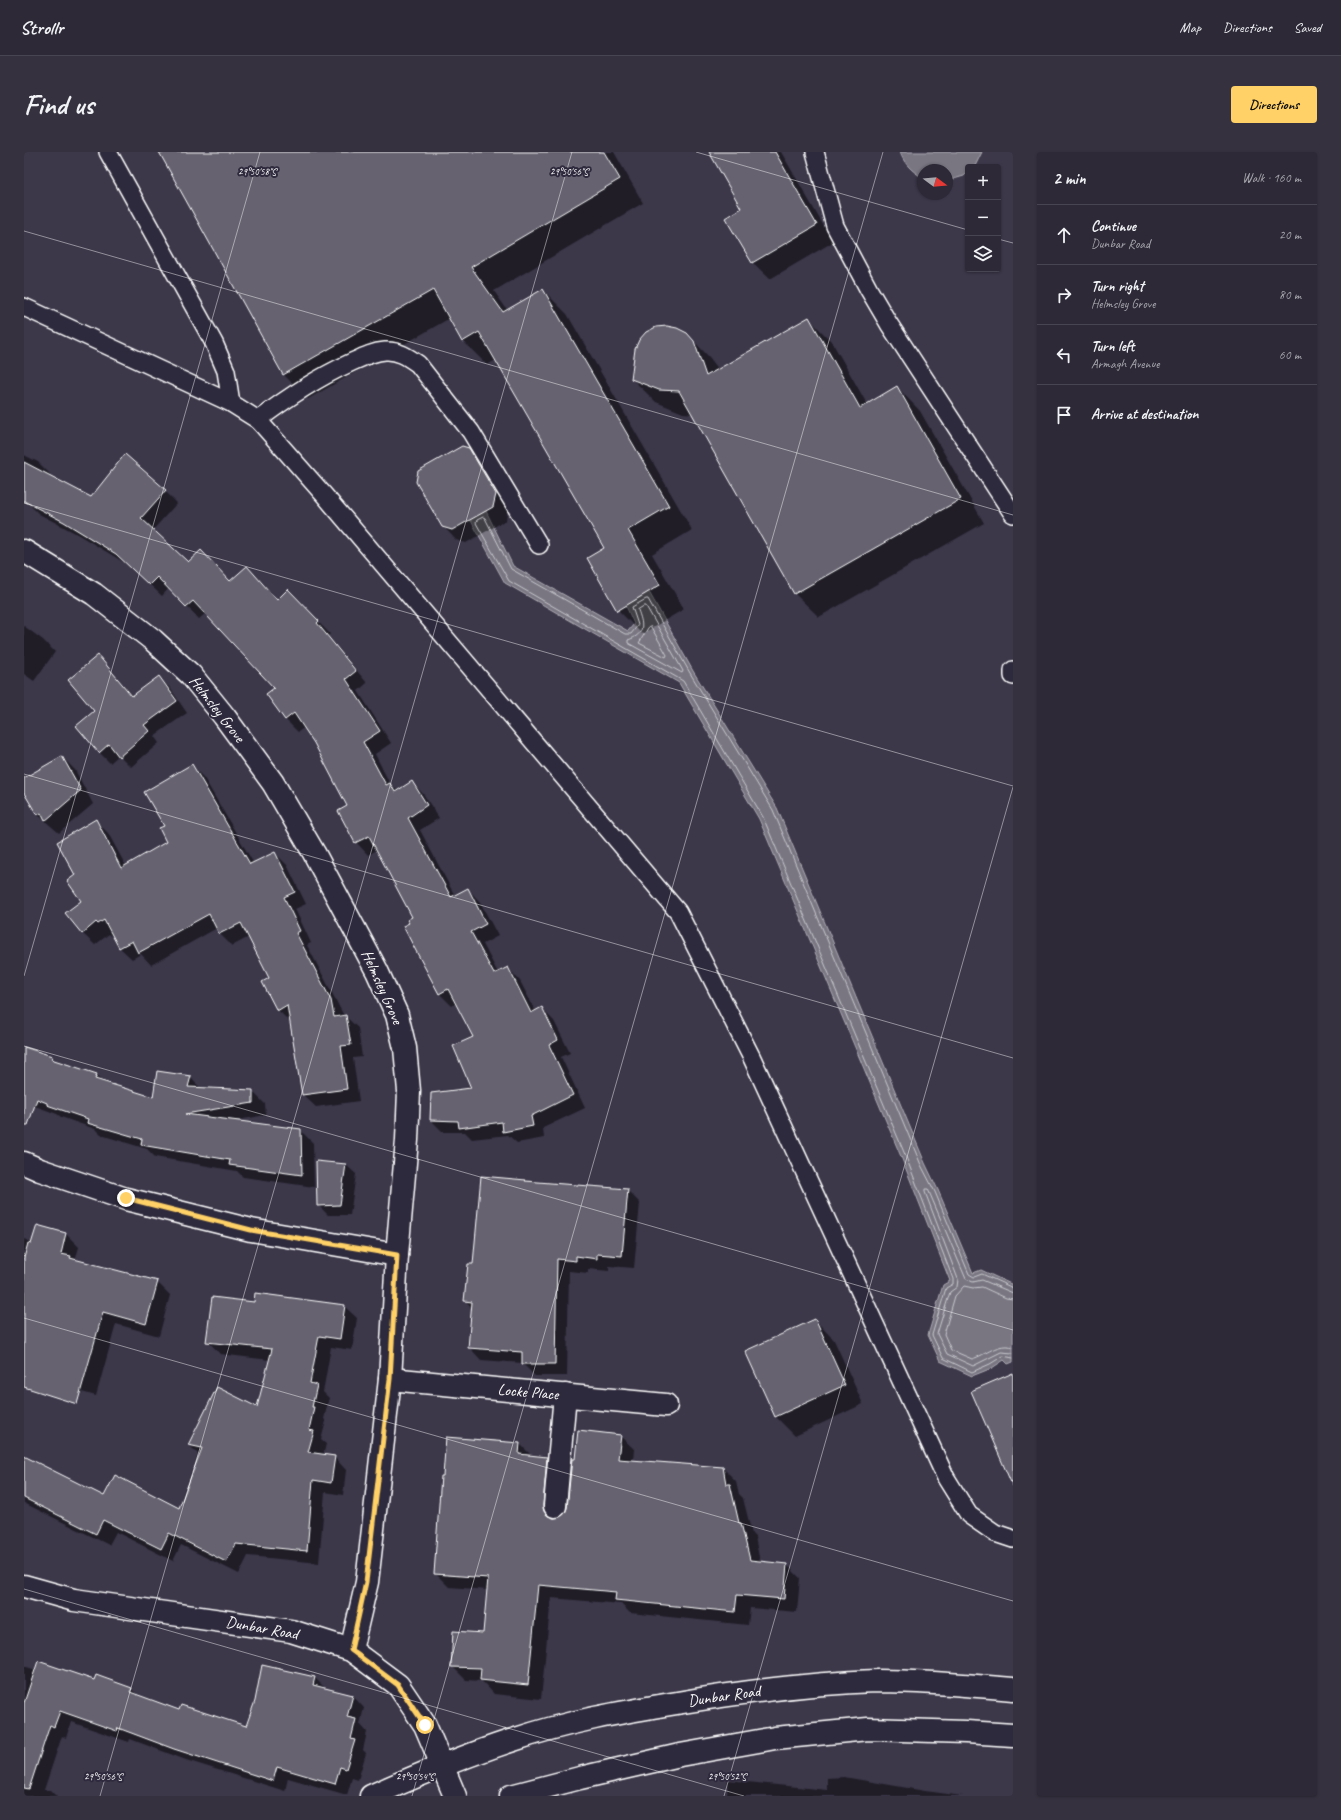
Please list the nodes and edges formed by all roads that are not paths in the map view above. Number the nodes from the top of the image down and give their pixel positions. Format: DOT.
graph roads {
  1 [pos="108,152"];
  2 [pos="815,152"];
  3 [pos="24,307"];
  4 [pos="231,403"];
  5 [pos="258,420"];
  6 [pos="1013,514"];
  7 [pos="539,545"];
  8 [pos="24,550"];
  9 [pos="1013,670"];
  10 [pos="1013,676"];
  11 [pos="24,1163"];
  12 [pos="397,1255"];
  13 [pos="390,1379"];
  14 [pos="565,1395"];
  15 [pos="666,1405"];
  16 [pos="555,1506"];
  17 [pos="1013,1539"];
  18 [pos="24,1586"];
  19 [pos="351,1650"];
  20 [pos="1013,1689"];
  21 [pos="1013,1735"];
  22 [pos="443,1765"];
  23 [pos="371,1796"];
  24 [pos="455,1796"];
  25 [pos="511,1796"];
  1 -- 4 [label="lane"];
  2 -- 6 [label="lane"];
  3 -- 4 [label="lane"];
  4 -- 5 [label="lane"];
  5 -- 7 [label="lane"];
  5 -- 17 [label="lane"];
  8 -- 12 [label="street, Helmsley Grove"];
  9 -- 10 [label="lane"];
  11 -- 12 [label="street"];
  12 -- 13 [label="street, Helmsley Grove"];
  13 -- 14 [label="street, Locke Place"];
  13 -- 19 [label="street, Helmsley Grove"];
  14 -- 15 [label="street, Locke Place"];
  14 -- 16 [label="street"];
  18 -- 19 [label="street, Dunbar Road"];
  19 -- 22 [label="street, Dunbar Road"];
  20 -- 22 [label="street, Dunbar Road"];
  21 -- 25 [label="street"];
  22 -- 23 [label="street"];
  22 -- 24 [label="street, Dunbar Road"];
}
